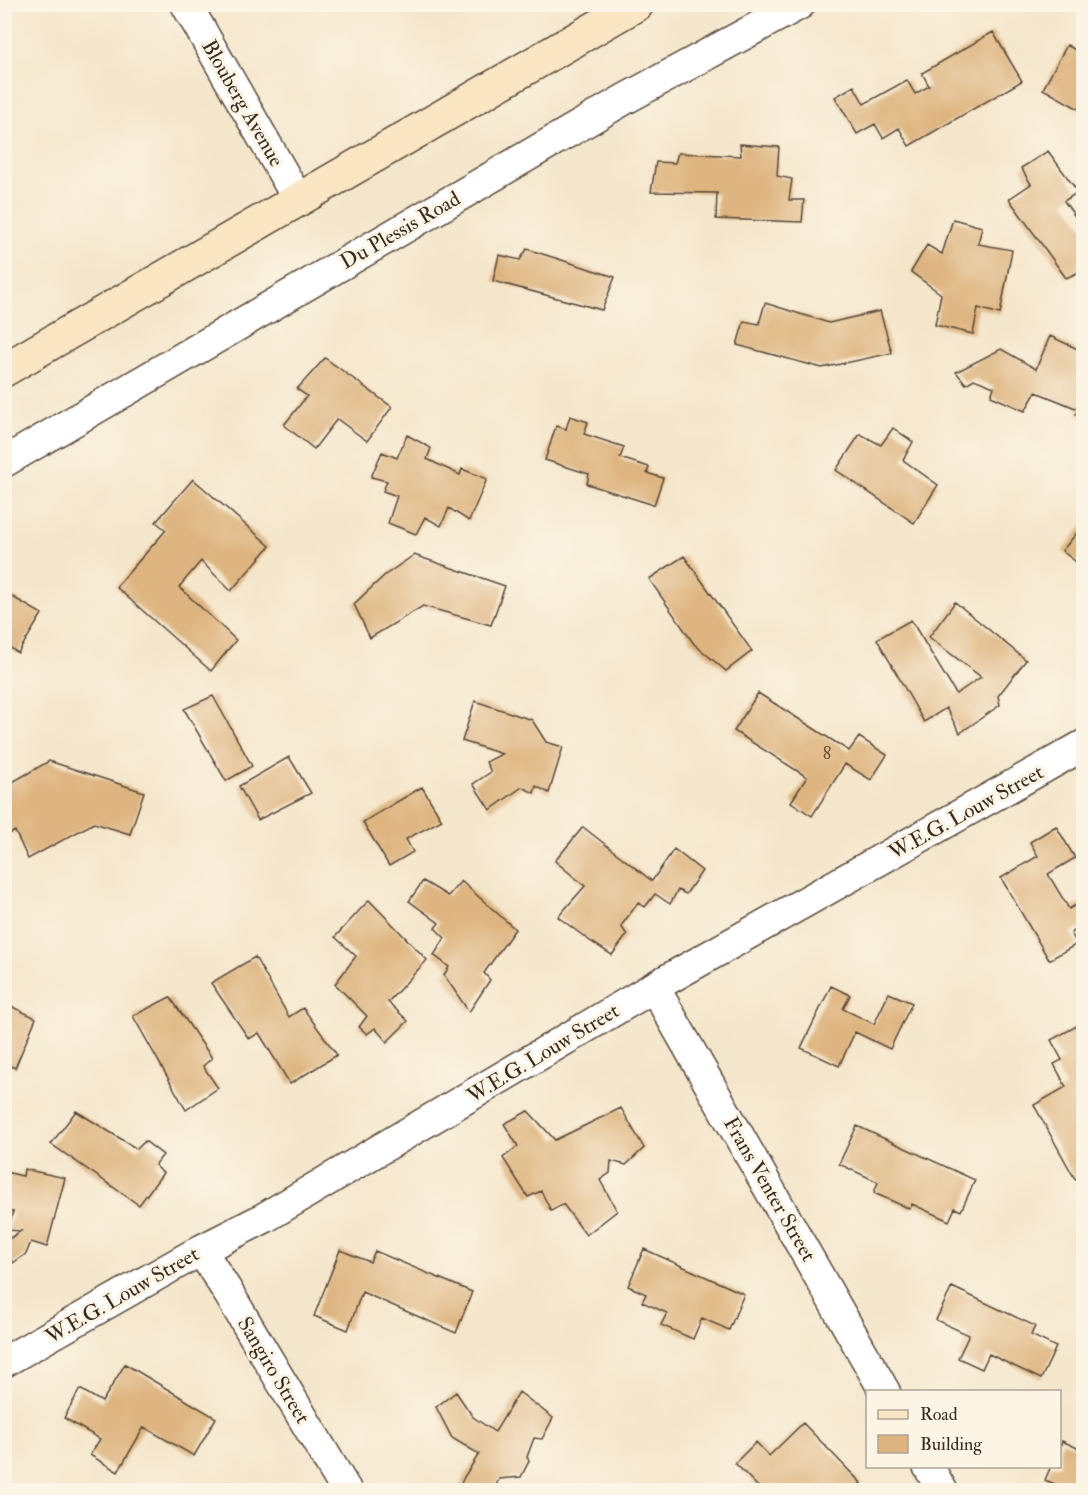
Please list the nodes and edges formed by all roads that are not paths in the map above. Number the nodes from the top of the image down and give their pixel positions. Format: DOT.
graph roads {
  1 [pos="638,4"];
  2 [pos="800,4"];
  3 [pos="186,5"];
  4 [pos="299,201"];
  5 [pos="4,370"];
  6 [pos="4,462"];
  7 [pos="1083,746"];
  8 [pos="654,987"];
  9 [pos="201,1250"];
  10 [pos="4,1362"];
  11 [pos="884,1390"];
  12 [pos="929,1468"];
  13 [pos="346,1491"];
  14 [pos="942,1491"];
  1 -- 4 [label="street"];
  2 -- 6 [label="street, Du Plessis Road"];
  3 -- 4 [label="street, Blouberg Avenue"];
  4 -- 5 [label="street"];
  7 -- 8 [label="street, W.E.G. Louw Street"];
  8 -- 9 [label="street, W.E.G. Louw Street"];
  8 -- 11 [label="street, Frans Venter Street"];
  9 -- 10 [label="street, W.E.G. Louw Street"];
  9 -- 13 [label="street, Sangiro Street"];
  12 -- 14 [label="street"];
}
